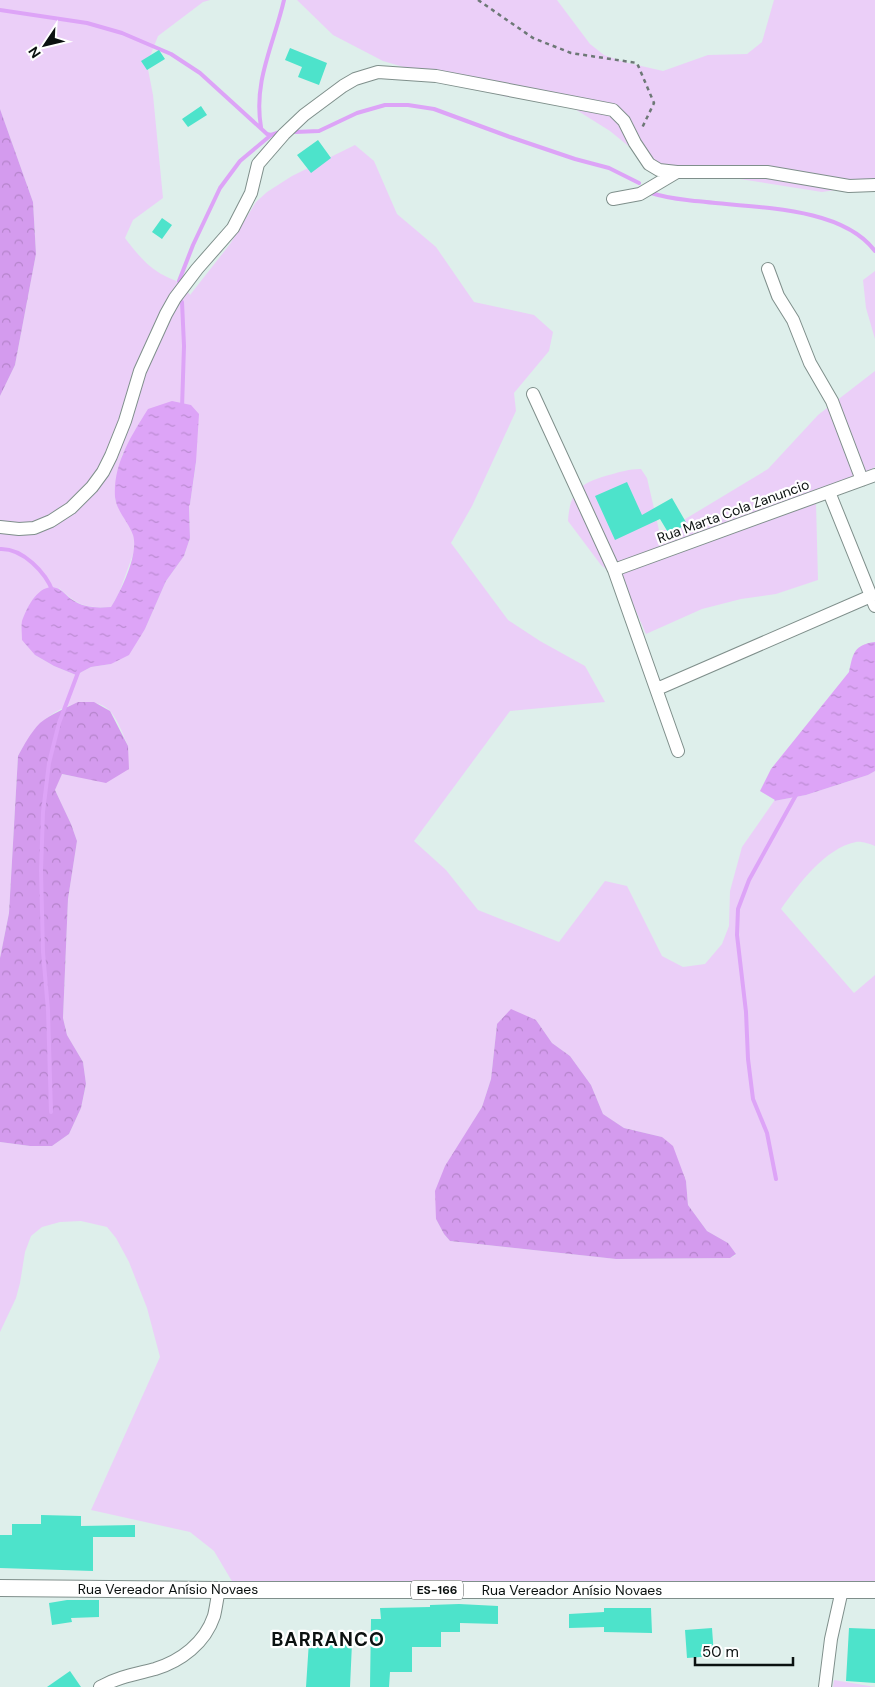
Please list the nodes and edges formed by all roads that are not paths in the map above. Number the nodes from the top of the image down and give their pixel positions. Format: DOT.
graph roads {
  1 [pos="677,172"];
  2 [pos="875,185"];
  3 [pos="613,199"];
  4 [pos="768,269"];
  5 [pos="532,394"];
  6 [pos="875,475"];
  7 [pos="862,480"];
  8 [pos="829,492"];
  9 [pos="0,527"];
  10 [pos="614,570"];
  11 [pos="873,600"];
  12 [pos="657,689"];
  13 [pos="678,751"];
  14 [pos="0,1588"];
  15 [pos="219,1590"];
  16 [pos="842,1590"];
  17 [pos="875,1590"];
  18 [pos="100,1687"];
  19 [pos="825,1687"];
  1 -- 2 [label="street"];
  1 -- 3 [label="street"];
  1 -- 9 [label="street"];
  4 -- 7 [label="street"];
  5 -- 10 [label="street"];
  6 -- 7 [label="street, Rua Marta Cola Zanuncio"];
  7 -- 8 [label="street, Rua Marta Cola Zanuncio"];
  8 -- 10 [label="street, Rua Marta Cola Zanuncio"];
  8 -- 11 [label="street"];
  10 -- 12 [label="street"];
  11 -- 12 [label="street"];
  12 -- 13 [label="street"];
  14 -- 15 [label="main road, Rua Vereador Anísio Novaes / ES-166"];
  15 -- 16 [label="main road, Rua Vereador Anísio Novaes / ES-166"];
  15 -- 18 [label="street"];
  16 -- 17 [label="main road, Rua Vereador Anísio Novaes / ES-166"];
  16 -- 19 [label="street"];
}
